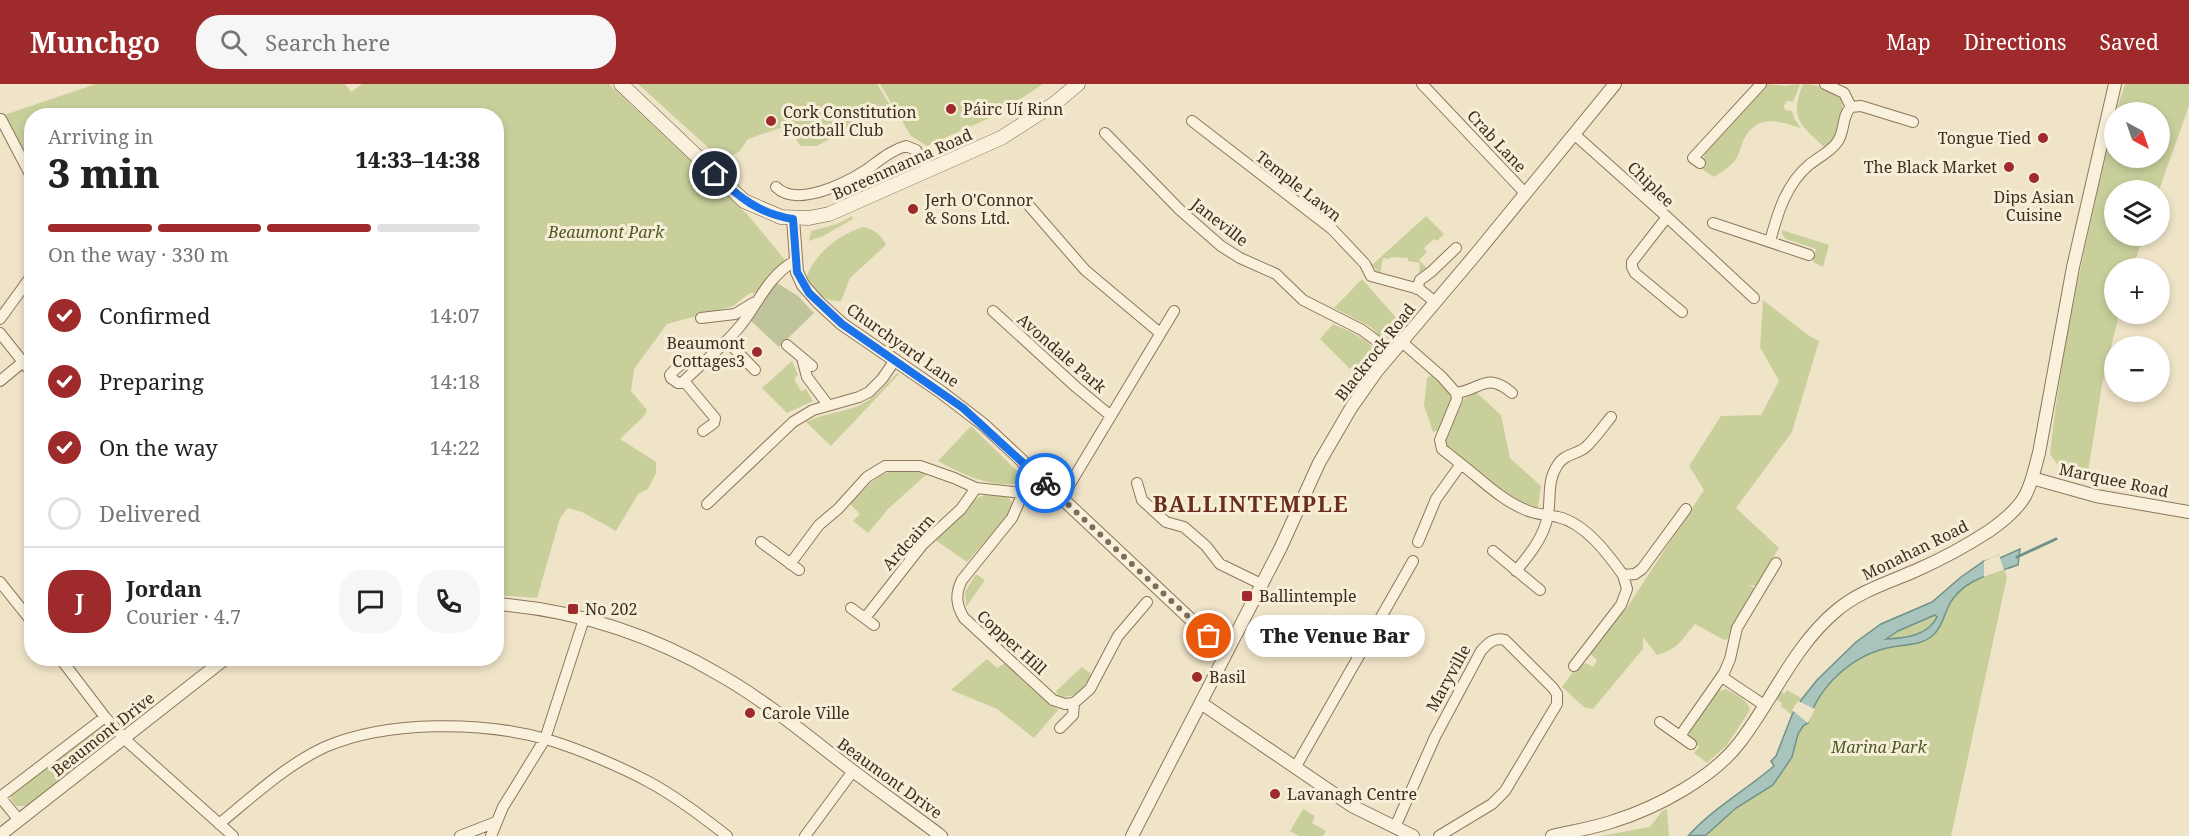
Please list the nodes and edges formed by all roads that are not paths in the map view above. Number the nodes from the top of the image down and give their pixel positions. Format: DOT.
graph roads {
  1 [pos="621,84"];
  2 [pos="1078,84"];
  3 [pos="1422,84"];
  4 [pos="1615,84"];
  5 [pos="1761,84"];
  6 [pos="1825,84"];
  7 [pos="2115,84"];
  8 [pos="1851,107"];
  9 [pos="1,119"];
  10 [pos="1192,121"];
  11 [pos="1913,122"];
  12 [pos="1105,133"];
  13 [pos="1574,134"];
  14 [pos="24,163"];
  15 [pos="1700,163"];
  16 [pos="929,169"];
  17 [pos="776,187"];
  18 [pos="1525,193"];
  19 [pos="1025,201"];
  20 [pos="1667,217"];
  21 [pos="793,219"];
  22 [pos="1713,223"];
  23 [pos="1770,241"];
  24 [pos="1456,248"];
  25 [pos="1809,255"];
  26 [pos="795,261"];
  27 [pos="24,285"];
  28 [pos="1417,289"];
  29 [pos="1754,298"];
  30 [pos="756,302"];
  31 [pos="1435,302"];
  32 [pos="993,311"];
  33 [pos="1174,311"];
  34 [pos="1682,312"];
  35 [pos="701,318"];
  36 [pos="0,319"];
  37 [pos="0,333"];
  38 [pos="1160,333"];
  39 [pos="728,341"];
  40 [pos="1402,342"];
  41 [pos="787,345"];
  42 [pos="1393,353"];
  43 [pos="802,358"];
  44 [pos="895,360"];
  45 [pos="23,362"];
  46 [pos="703,364"];
  47 [pos="812,366"];
  48 [pos="755,370"];
  49 [pos="0,381"];
  50 [pos="684,381"];
  51 [pos="1456,393"];
  52 [pos="1512,393"];
  53 [pos="828,405"];
  54 [pos="1111,416"];
  55 [pos="1611,417"];
  56 [pos="703,431"];
  57 [pos="1461,464"];
  58 [pos="1036,475"];
  59 [pos="2032,478"];
  60 [pos="1137,483"];
  61 [pos="976,488"];
  62 [pos="1023,493"];
  63 [pos="1061,499"];
  64 [pos="706,504"];
  65 [pos="1686,509"];
  66 [pos="2189,512"];
  67 [pos="1548,515"];
  68 [pos="761,542"];
  69 [pos="1418,542"];
  70 [pos="1493,551"];
  71 [pos="1413,561"];
  72 [pos="1776,563"];
  73 [pos="1516,571"];
  74 [pos="1623,576"];
  75 [pos="0,582"];
  76 [pos="1262,584"];
  77 [pos="1540,590"];
  78 [pos="1147,602"];
  79 [pos="504,604"];
  80 [pos="851,608"];
  81 [pos="24,612"];
  82 [pos="584,619"];
  83 [pos="1228,649"];
  84 [pos="1582,655"];
  85 [pos="1593,662"];
  86 [pos="66,666"];
  87 [pos="216,666"];
  88 [pos="1574,666"];
  89 [pos="1722,677"];
  90 [pos="1074,703"];
  91 [pos="1201,703"];
  92 [pos="1764,705"];
  93 [pos="105,717"];
  94 [pos="1660,722"];
  95 [pos="1060,728"];
  96 [pos="1680,736"];
  97 [pos="124,737"];
  98 [pos="545,739"];
  99 [pos="1691,744"];
  100 [pos="1295,768"];
  101 [pos="853,771"];
  102 [pos="0,797"];
  103 [pos="19,820"];
  104 [pos="496,822"];
  105 [pos="219,824"];
  106 [pos="1395,827"];
  107 [pos="0,835"];
  108 [pos="233,836"];
  109 [pos="460,836"];
  110 [pos="491,836"];
  111 [pos="728,836"];
  112 [pos="805,836"];
  113 [pos="941,836"];
  114 [pos="1132,836"];
  115 [pos="1413,836"];
  116 [pos="1439,836"];
  117 [pos="1552,836"];
  1 -- 21 [label="main road"];
  2 -- 16 [label="main road, Boreenmanna Road"];
  3 -- 18 [label="street, Crab Lane"];
  4 -- 13 [label="street, Blackrock Road"];
  5 -- 15 [label="street"];
  6 -- 8 [label="street"];
  7 -- 59 [label="street, Monahan Road"];
  8 -- 11 [label="street"];
  8 -- 23 [label="street"];
  9 -- 14 [label="street"];
  10 -- 28 [label="street, Temple Lawn"];
  12 -- 42 [label="street, Janeville"];
  13 -- 18 [label="street, Blackrock Road"];
  13 -- 20 [label="street, Chiplee"];
  16 -- 17 [label="street"];
  16 -- 21 [label="main road, Boreenmanna Road"];
  18 -- 31 [label="street, Blackrock Road"];
  19 -- 38 [label="street"];
  20 -- 29 [label="street"];
  20 -- 34 [label="street, Chiplee"];
  21 -- 26 [label="street, Churchyard Lane"];
  22 -- 23 [label="street"];
  23 -- 25 [label="street"];
  24 -- 28 [label="street"];
  26 -- 30 [label="street"];
  26 -- 44 [label="street, Churchyard Lane"];
  27 -- 36 [label="street"];
  28 -- 31 [label="street, Temple Lawn"];
  30 -- 35 [label="street"];
  30 -- 39 [label="street"];
  31 -- 40 [label="street, Blackrock Road"];
  32 -- 54 [label="street, Avondale Park"];
  33 -- 38 [label="street, Avondale Park"];
  37 -- 45 [label="street"];
  38 -- 54 [label="street, Avondale Park"];
  39 -- 46 [label="street"];
  39 -- 48 [label="street"];
  40 -- 42 [label="street, Blackrock Road"];
  40 -- 51 [label="street"];
  41 -- 43 [label="street"];
  42 -- 76 [label="street, Blackrock Road"];
  43 -- 47 [label="street"];
  43 -- 53 [label="street"];
  44 -- 53 [label="street"];
  44 -- 58 [label="street, Churchyard Lane"];
  45 -- 49 [label="street"];
  46 -- 50 [label="street"];
  46 -- 50 [label="street"];
  50 -- 56 [label="street"];
  51 -- 52 [label="street"];
  51 -- 57 [label="street"];
  53 -- 64 [label="street"];
  54 -- 63 [label="street, Avondale Park"];
  55 -- 67 [label="street"];
  57 -- 67 [label="street"];
  57 -- 69 [label="street"];
  58 -- 62 [label="street, Copper Hill"];
  58 -- 63 [label="street, Churchyard Lane"];
  59 -- 66 [label="street, Marquee Road"];
  59 -- 92 [label="street, Monahan Road"];
  60 -- 76 [label="street"];
  61 -- 62 [label="street"];
  61 -- 68 [label="street"];
  61 -- 80 [label="street, Ardcairn"];
  62 -- 90 [label="street, Copper Hill"];
  63 -- 83 [label="street, Churchyard Lane"];
  65 -- 74 [label="street"];
  67 -- 73 [label="street"];
  67 -- 74 [label="street"];
  70 -- 73 [label="street"];
  71 -- 100 [label="street"];
  72 -- 89 [label="street"];
  73 -- 77 [label="street"];
  74 -- 84 [label="street"];
  75 -- 81 [label="street"];
  76 -- 83 [label="street, Blackrock Road"];
  78 -- 90 [label="street"];
  79 -- 82 [label="street, Beaumont Drive"];
  82 -- 98 [label="street"];
  82 -- 101 [label="street, Beaumont Drive"];
  83 -- 91 [label="street, Blackrock Road"];
  84 -- 85 [label="street"];
  84 -- 88 [label="street"];
  86 -- 93 [label="street"];
  87 -- 97 [label="street, Beaumont Drive"];
  89 -- 92 [label="street"];
  89 -- 96 [label="street"];
  90 -- 95 [label="street"];
  91 -- 100 [label="street"];
  91 -- 114 [label="street, Blackrock Road"];
  92 -- 117 [label="street, Monahan Road"];
  93 -- 97 [label="street"];
  93 -- 102 [label="street"];
  94 -- 96 [label="street"];
  96 -- 99 [label="street"];
  97 -- 103 [label="street, Beaumont Drive"];
  97 -- 105 [label="street"];
  98 -- 104 [label="street"];
  98 -- 105 [label="street"];
  98 -- 111 [label="street"];
  100 -- 106 [label="street"];
  101 -- 112 [label="street"];
  101 -- 113 [label="street, Beaumont Drive"];
  102 -- 103 [label="street"];
  103 -- 107 [label="street, Beaumont Drive"];
  104 -- 109 [label="street"];
  104 -- 110 [label="street"];
  105 -- 108 [label="street"];
  106 -- 115 [label="street"];
  106 -- 116 [label="street, Maryville"];
}
